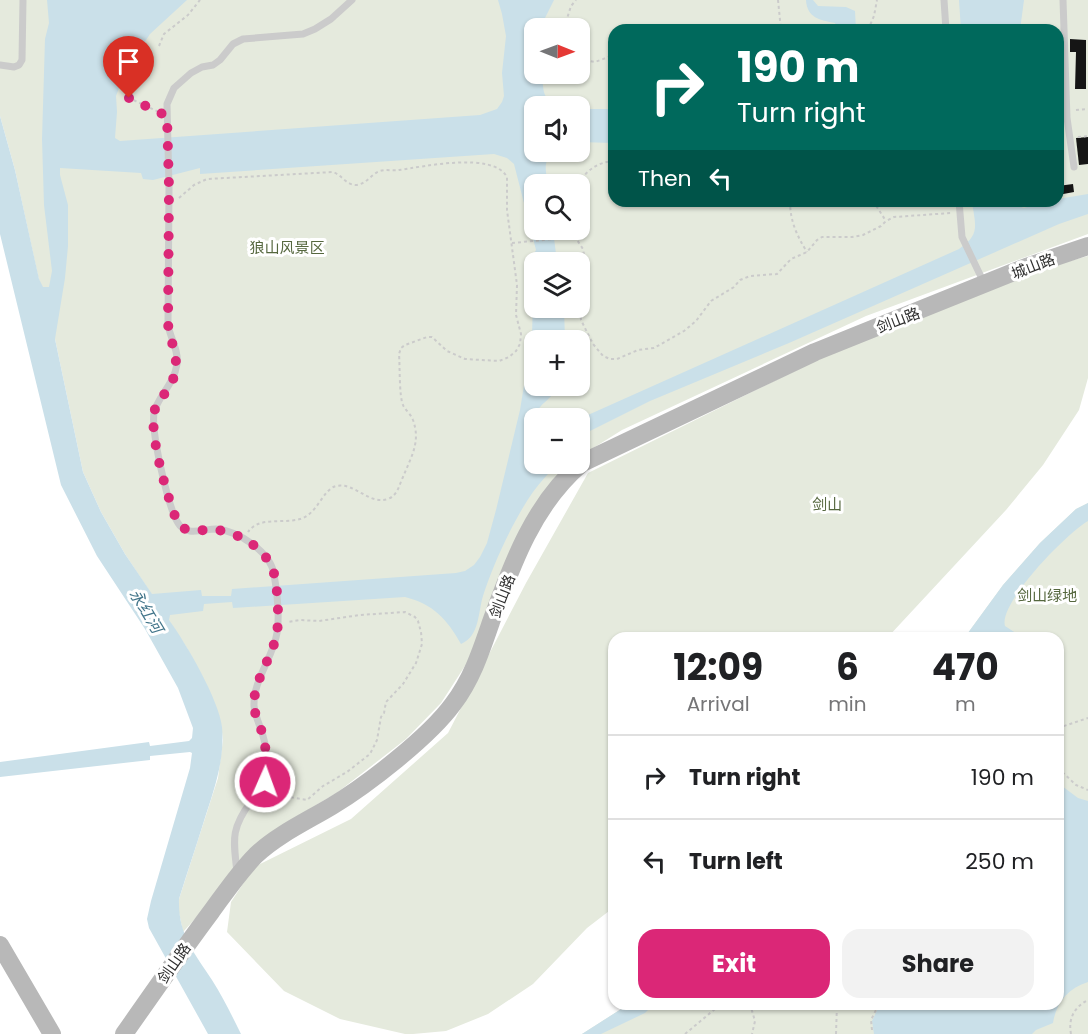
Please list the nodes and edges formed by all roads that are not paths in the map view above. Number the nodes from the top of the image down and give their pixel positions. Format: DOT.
graph roads {
  1 [pos="23,0"];
  2 [pos="352,0"];
  3 [pos="944,0"];
  4 [pos="1063,0"];
  5 [pos="946,24"];
  6 [pos="1064,24"];
  7 [pos="1064,37"];
  8 [pos="0,65"];
  9 [pos="1074,167"];
  10 [pos="960,207"];
  11 [pos="1088,246"];
  12 [pos="980,281"];
  13 [pos="237,877"];
  14 [pos="0,945"];
  15 [pos="52,1034"];
  16 [pos="124,1034"];
  1 -- 8 [label="lane"];
  2 -- 13 [label="lane"];
  3 -- 5 [label="lane"];
  4 -- 6 [label="lane"];
  7 -- 9 [label="lane"];
  10 -- 12 [label="lane"];
  11 -- 12 [label="street, 城山路"];
  12 -- 13 [label="street, 剑山路"];
  13 -- 16 [label="street, 剑山路"];
  14 -- 15 [label="street"];
}
